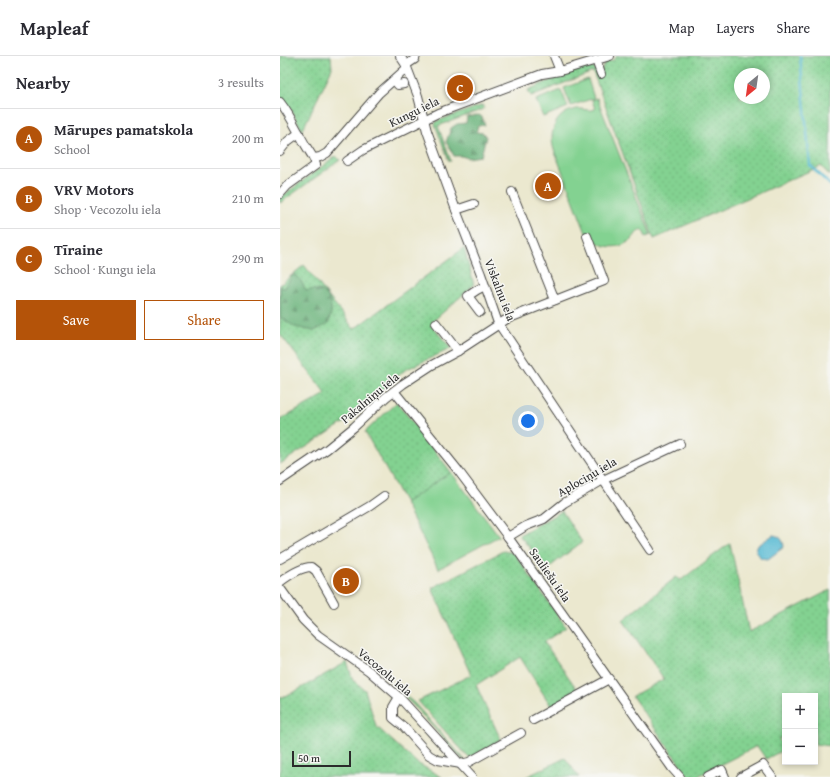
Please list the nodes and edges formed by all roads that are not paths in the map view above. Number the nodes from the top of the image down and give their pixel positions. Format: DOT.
graph roads {
  1 [pos="400,56"];
  2 [pos="416,56"];
  3 [pos="554,56"];
  4 [pos="610,56"];
  5 [pos="596,60"];
  6 [pos="406,67"];
  7 [pos="560,71"];
  8 [pos="601,74"];
  9 [pos="394,80"];
  10 [pos="404,84"];
  11 [pos="280,102"];
  12 [pos="424,120"];
  13 [pos="299,133"];
  14 [pos="280,151"];
  15 [pos="315,158"];
  16 [pos="347,161"];
  17 [pos="512,192"];
  18 [pos="280,194"];
  19 [pos="474,204"];
  20 [pos="456,210"];
  21 [pos="587,236"];
  22 [pos="486,286"];
  23 [pos="555,300"];
  24 [pos="480,312"];
  25 [pos="436,323"];
  26 [pos="498,323"];
  27 [pos="458,351"];
  28 [pos="394,391"];
  29 [pos="680,444"];
  30 [pos="603,480"];
  31 [pos="280,481"];
  32 [pos="384,496"];
  33 [pos="508,536"];
  34 [pos="650,550"];
  35 [pos="280,559"];
  36 [pos="280,582"];
  37 [pos="280,588"];
  38 [pos="334,603"];
  39 [pos="609,679"];
  40 [pos="399,697"];
  41 [pos="533,720"];
  42 [pos="521,733"];
  43 [pos="461,764"];
  44 [pos="724,773"];
  45 [pos="472,777"];
  46 [pos="680,777"];
  47 [pos="708,777"];
  48 [pos="741,777"];
  49 [pos="772,777"];
  1 -- 6 [label="street, Viskalnu iela"];
  2 -- 6 [label="street"];
  3 -- 7 [label="street"];
  4 -- 5 [label="street, Kungu iela"];
  5 -- 7 [label="street, Kungu iela"];
  5 -- 8 [label="street"];
  6 -- 9 [label="street"];
  6 -- 12 [label="street, Viskalnu iela"];
  7 -- 12 [label="street, Kungu iela"];
  9 -- 10 [label="street"];
  9 -- 15 [label="street"];
  11 -- 13 [label="street"];
  12 -- 16 [label="street, Kungu iela"];
  12 -- 20 [label="street, Viskalnu iela"];
  13 -- 14 [label="street"];
  13 -- 15 [label="street"];
  15 -- 18 [label="street"];
  17 -- 23 [label="street"];
  19 -- 20 [label="street"];
  20 -- 22 [label="street, Viskalnu iela"];
  21 -- 23 [label="street, Pakalniņu iela"];
  22 -- 24 [label="street"];
  22 -- 26 [label="street, Viskalnu iela"];
  23 -- 26 [label="street, Pakalniņu iela"];
  25 -- 27 [label="street"];
  26 -- 27 [label="street, Pakalniņu iela"];
  26 -- 30 [label="street, Viskalnu iela"];
  27 -- 28 [label="street, Pakalniņu iela"];
  28 -- 31 [label="street, Pakalniņu iela"];
  28 -- 33 [label="street, Sauliešu iela"];
  29 -- 30 [label="street, Aplociņu iela"];
  30 -- 33 [label="street, Aplociņu iela"];
  30 -- 34 [label="street, Viskalnu iela"];
  32 -- 35 [label="street"];
  33 -- 39 [label="street, Sauliešu iela"];
  36 -- 38 [label="street"];
  37 -- 40 [label="street, Vecozolu iela"];
  39 -- 41 [label="street"];
  39 -- 46 [label="street, Sauliešu iela"];
  40 -- 43 [label="street, Vecozolu iela"];
  40 -- 43 [label="street"];
  42 -- 43 [label="street"];
  43 -- 45 [label="street, Vecozolu iela"];
  44 -- 47 [label="street"];
  48 -- 49 [label="street"];
}
